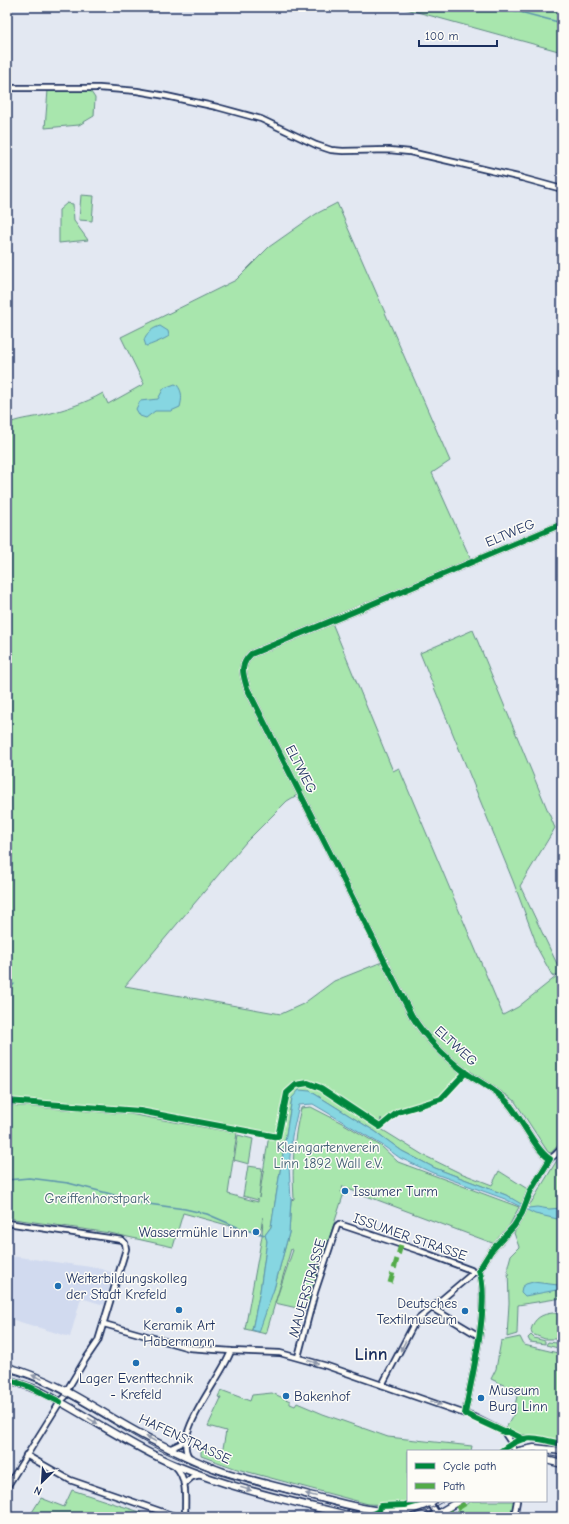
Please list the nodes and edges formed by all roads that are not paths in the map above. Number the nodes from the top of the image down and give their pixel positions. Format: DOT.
graph roads {
  1 [pos="7,88"];
  2 [pos="562,189"];
  3 [pos="562,524"];
  4 [pos="562,1148"];
  5 [pos="550,1159"];
  6 [pos="7,1223"];
  7 [pos="337,1225"];
  8 [pos="479,1270"];
  9 [pos="473,1273"];
  10 [pos="432,1308"];
  11 [pos="104,1324"];
  12 [pos="479,1336"];
  13 [pos="231,1351"];
  14 [pos="298,1357"];
  15 [pos="7,1367"];
  16 [pos="7,1379"];
  17 [pos="382,1385"];
  18 [pos="67,1390"];
  19 [pos="60,1402"];
  20 [pos="465,1414"];
  21 [pos="186,1437"];
  22 [pos="169,1449"];
  23 [pos="514,1450"];
  24 [pos="524,1450"];
  25 [pos="562,1450"];
  26 [pos="26,1455"];
  27 [pos="190,1458"];
  28 [pos="547,1460"];
  29 [pos="174,1464"];
  30 [pos="562,1464"];
  31 [pos="200,1475"];
  32 [pos="184,1484"];
  33 [pos="7,1487"];
  34 [pos="431,1502"];
  35 [pos="458,1502"];
  36 [pos="517,1502"];
  37 [pos="380,1514"];
  38 [pos="438,1516"];
  39 [pos="177,1517"];
  40 [pos="185,1517"];
  41 [pos="355,1517"];
  42 [pos="367,1517"];
  43 [pos="428,1517"];
  44 [pos="514,1517"];
  1 -- 2 [label="street"];
  3 -- 5 [label="street, ELTWEG"];
  4 -- 5 [label="street"];
  5 -- 8 [label="street"];
  6 -- 11 [label="street"];
  7 -- 9 [label="street, ISSUMER STRASSE"];
  7 -- 14 [label="street, MAUERSTRASSE"];
  8 -- 9 [label="street"];
  8 -- 12 [label="street"];
  9 -- 10 [label="street"];
  10 -- 12 [label="street"];
  10 -- 17 [label="street, one-way"];
  11 -- 13 [label="street"];
  11 -- 18 [label="street"];
  12 -- 20 [label="street"];
  13 -- 14 [label="street"];
  13 -- 21 [label="street"];
  14 -- 17 [label="street, one-way"];
  18 -- 15 [label="main road, HAFENSTRASSE, one-way"];
  16 -- 19 [label="main road, HAFENSTRASSE"];
  17 -- 20 [label="street, one-way"];
  18 -- 19 [label="street"];
  22 -- 18 [label="main road, HAFENSTRASSE, one-way"];
  19 -- 26 [label="street"];
  19 -- 29 [label="main road, HAFENSTRASSE, one-way"];
  20 -- 23 [label="street"];
  21 -- 22 [label="street"];
  21 -- 27 [label="street"];
  22 -- 27 [label="main road, HAFENSTRASSE"];
  24 -- 25 [label="main road"];
  26 -- 33 [label="street"];
  26 -- 39 [label="street"];
  37 -- 27 [label="main road, HAFENSTRASSE, one-way"];
  28 -- 30 [label="main road"];
  29 -- 31 [label="main road, HAFENSTRASSE"];
  29 -- 32 [label="street"];
  31 -- 32 [label="street"];
  31 -- 41 [label="main road, HAFENSTRASSE, one-way"];
  32 -- 40 [label="street"];
  34 -- 37 [label="main road, HAFENSTRASSE"];
  34 -- 38 [label="street"];
  35 -- 38 [label="main road"];
  36 -- 44 [label="street"];
  37 -- 42 [label="street"];
  38 -- 43 [label="main road"];
}
